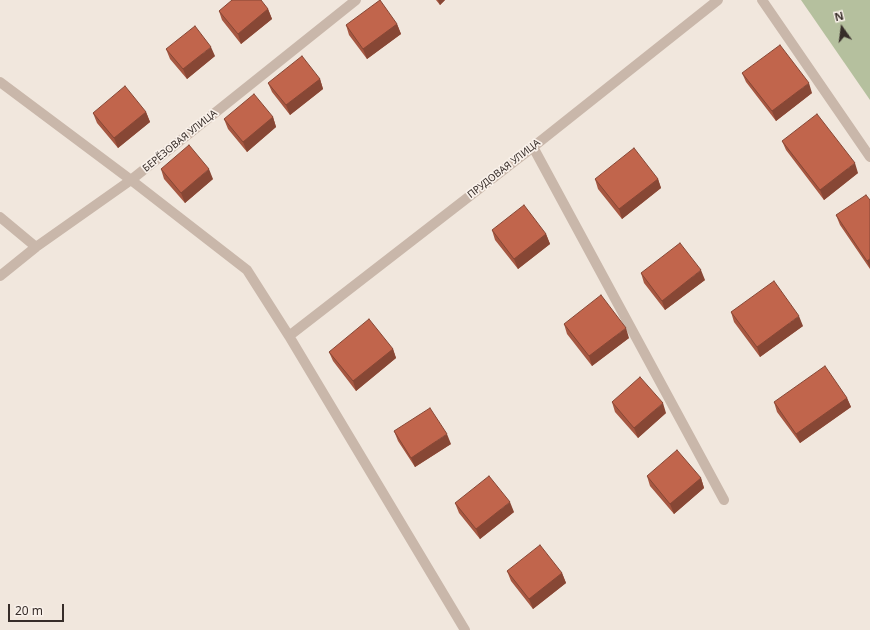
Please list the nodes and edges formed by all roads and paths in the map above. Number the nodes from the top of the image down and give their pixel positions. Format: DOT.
graph roads {
  1 [pos="356,0"];
  2 [pos="718,0"];
  3 [pos="762,0"];
  4 [pos="0,82"];
  5 [pos="533,147"];
  6 [pos="870,157"];
  7 [pos="131,180"];
  8 [pos="0,217"];
  9 [pos="36,247"];
  10 [pos="0,276"];
  11 [pos="289,336"];
  12 [pos="724,500"];
  13 [pos="465,630"];
  1 -- 7 [label="street, БЕРЁЗОВАЯ УЛИЦА"];
  2 -- 5 [label="street, ПРУДОВАЯ УЛИЦА"];
  3 -- 6 [label="street"];
  4 -- 7 [label="street"];
  5 -- 11 [label="street, ПРУДОВАЯ УЛИЦА"];
  5 -- 12 [label="street"];
  7 -- 9 [label="street, БЕРЁЗОВАЯ УЛИЦА"];
  7 -- 11 [label="street"];
  8 -- 9 [label="street"];
  9 -- 10 [label="street, БЕРЁЗОВАЯ УЛИЦА"];
  11 -- 13 [label="street"];
}
